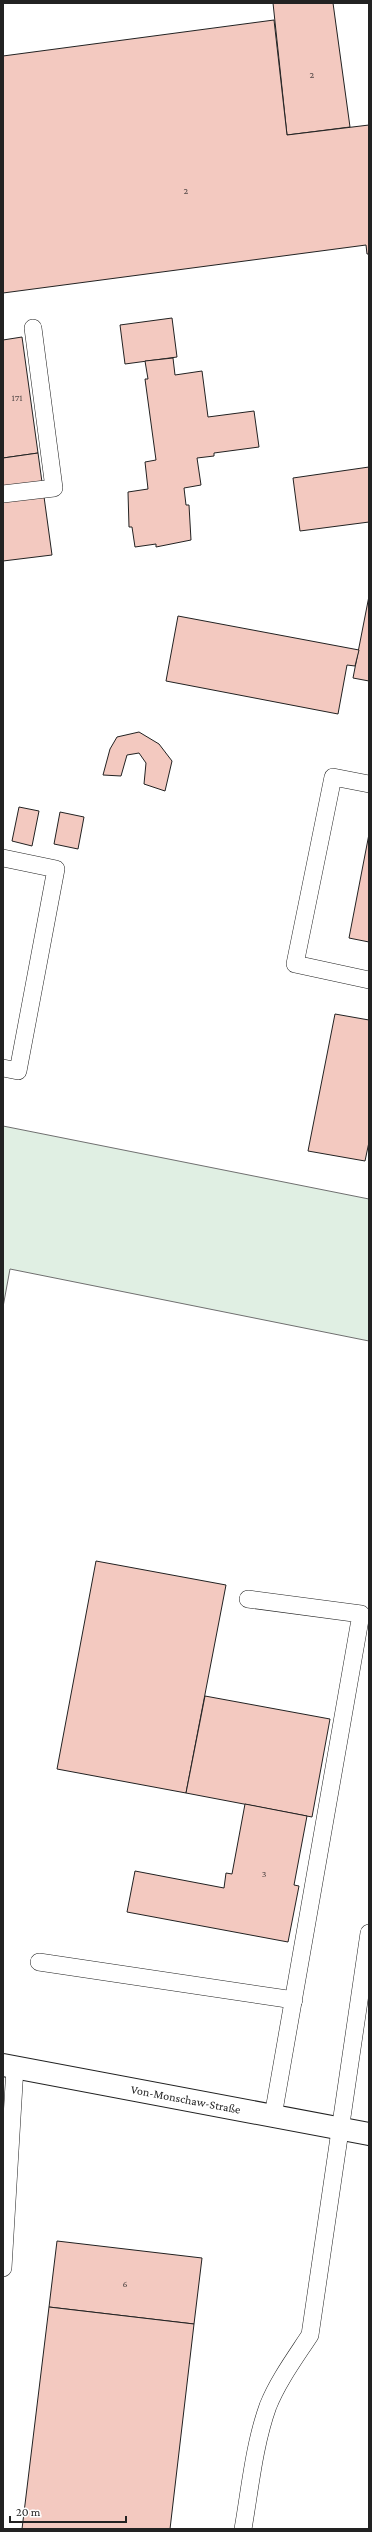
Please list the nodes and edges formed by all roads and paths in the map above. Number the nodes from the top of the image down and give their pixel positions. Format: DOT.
graph roads {
  1 [pos="33,328"];
  2 [pos="3,494"];
  3 [pos="369,784"];
  4 [pos="3,858"];
  5 [pos="369,980"];
  6 [pos="3,1068"];
  7 [pos="248,1600"];
  8 [pos="369,1933"];
  9 [pos="39,1962"];
  10 [pos="294,2000"];
  11 [pos="9,2066"];
  12 [pos="273,2116"];
  13 [pos="341,2129"];
  14 [pos="369,2134"];
  15 [pos="3,2268"];
  16 [pos="243,2529"];
  1 -- 2 [label="lane"];
  3 -- 5 [label="lane"];
  4 -- 6 [label="lane"];
  7 -- 10 [label="lane"];
  8 -- 13 [label="lane"];
  9 -- 10 [label="lane"];
  10 -- 12 [label="lane"];
  11 -- 12 [label="street, Von-Monschaw-Straße"];
  11 -- 15 [label="lane"];
  12 -- 13 [label="street, Von-Monschaw-Straße"];
  13 -- 14 [label="street, Von-Monschaw-Straße"];
  13 -- 16 [label="lane"];
}
